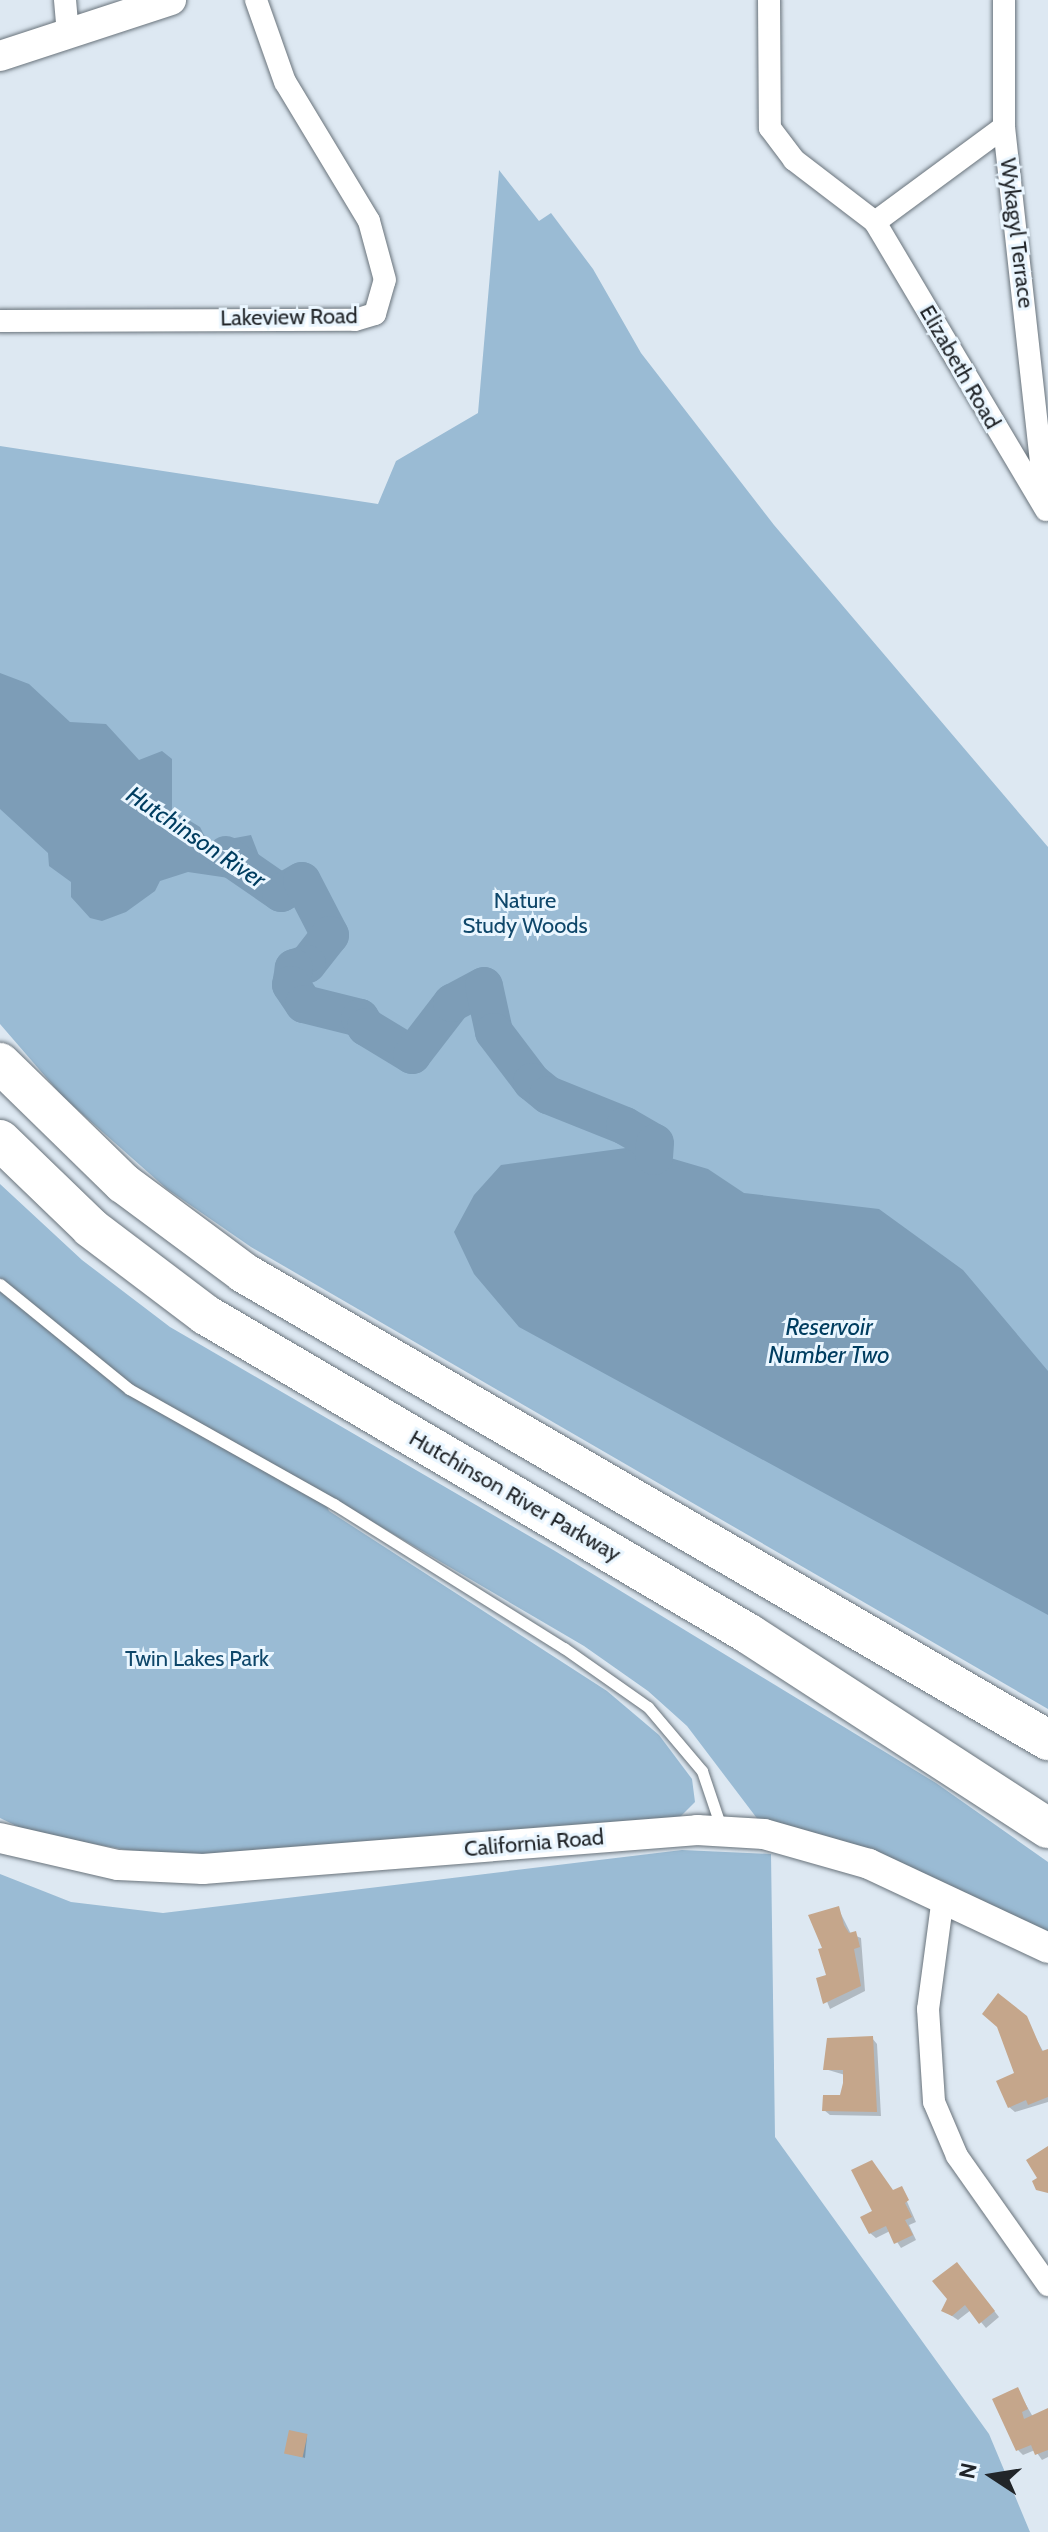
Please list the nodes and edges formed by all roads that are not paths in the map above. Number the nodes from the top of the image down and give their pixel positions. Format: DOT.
graph roads {
  1 [pos="65,0"];
  2 [pos="171,0"];
  3 [pos="256,0"];
  4 [pos="769,0"];
  5 [pos="1004,0"];
  6 [pos="68,34"];
  7 [pos="0,56"];
  8 [pos="1004,127"];
  9 [pos="875,222"];
  10 [pos="0,321"];
  11 [pos="1047,511"];
  12 [pos="0,1063"];
  13 [pos="0,1140"];
  14 [pos="0,1284"];
  15 [pos="1048,1740"];
  16 [pos="1048,1828"];
  17 [pos="722,1831"];
  18 [pos="0,1838"];
  19 [pos="943,1897"];
  20 [pos="1048,1948"];
  21 [pos="1048,2285"];
  1 -- 6 [label="street"];
  2 -- 6 [label="main road"];
  3 -- 10 [label="street, Lakeview Road"];
  4 -- 9 [label="street, Elizabeth Road"];
  5 -- 8 [label="street, Wykagyl Terrace"];
  6 -- 7 [label="main road"];
  8 -- 9 [label="street"];
  8 -- 11 [label="street, Wykagyl Terrace"];
  9 -- 11 [label="street, Elizabeth Road"];
  12 -- 15 [label="highway"];
  13 -- 16 [label="highway, Hutchinson River Parkway"];
  14 -- 17 [label="lane"];
  17 -- 18 [label="main road, California Road"];
  17 -- 19 [label="main road, California Road"];
  19 -- 20 [label="main road, California Road"];
  19 -- 21 [label="street"];
}
